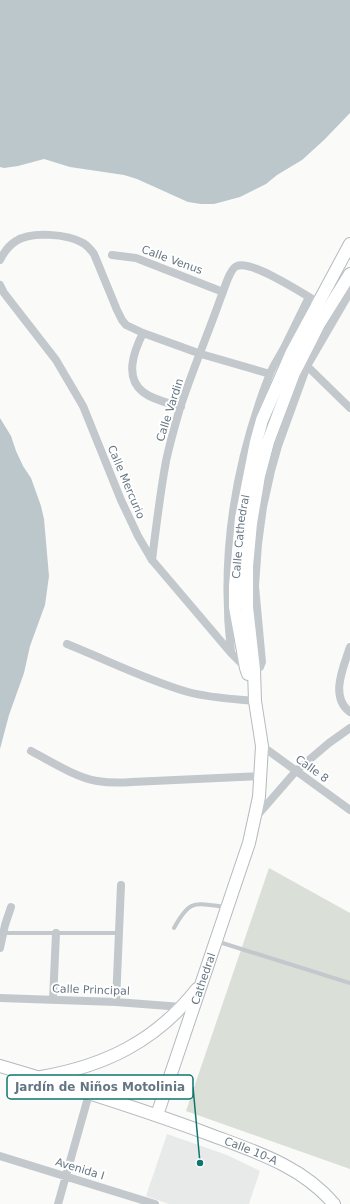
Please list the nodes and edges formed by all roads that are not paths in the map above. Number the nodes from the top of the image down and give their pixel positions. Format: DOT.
graph roads {
  1 [pos="350,244"];
  2 [pos="112,255"];
  3 [pos="0,260"];
  4 [pos="350,274"];
  5 [pos="0,285"];
  6 [pos="223,292"];
  7 [pos="350,292"];
  8 [pos="314,300"];
  9 [pos="143,333"];
  10 [pos="200,354"];
  11 [pos="300,360"];
  12 [pos="270,374"];
  13 [pos="181,407"];
  14 [pos="350,408"];
  15 [pos="152,560"];
  16 [pos="67,644"];
  17 [pos="350,647"];
  18 [pos="231,653"];
  19 [pos="250,669"];
  20 [pos="255,695"];
  21 [pos="350,712"];
  22 [pos="350,728"];
  23 [pos="262,746"];
  24 [pos="31,751"];
  25 [pos="296,771"];
  26 [pos="260,776"];
  27 [pos="350,810"];
  28 [pos="255,817"];
  29 [pos="249,843"];
  30 [pos="121,885"];
  31 [pos="11,907"];
  32 [pos="227,908"];
  33 [pos="174,928"];
  34 [pos="3,933"];
  35 [pos="56,933"];
  36 [pos="119,933"];
  37 [pos="216,941"];
  38 [pos="0,948"];
  39 [pos="202,982"];
  40 [pos="350,983"];
  41 [pos="0,998"];
  42 [pos="53,1000"];
  43 [pos="116,1002"];
  44 [pos="182,1006"];
  45 [pos="0,1066"];
  46 [pos="39,1078"];
  47 [pos="89,1094"];
  48 [pos="157,1115"];
  49 [pos="0,1156"];
  50 [pos="66,1177"];
  51 [pos="58,1204"];
  52 [pos="155,1204"];
  53 [pos="334,1204"];
  1 -- 8 [label="street"];
  2 -- 6 [label="street, Calle Venus"];
  3 -- 9 [label="street"];
  4 -- 11 [label="street"];
  5 -- 15 [label="street, Calle Mercurio"];
  6 -- 8 [label="street, Calle Vardin"];
  6 -- 10 [label="street, Calle Vardin"];
  7 -- 11 [label="street"];
  8 -- 11 [label="street"];
  8 -- 12 [label="street"];
  9 -- 10 [label="street"];
  9 -- 13 [label="street"];
  10 -- 12 [label="street"];
  10 -- 13 [label="street, Calle Vardin"];
  11 -- 14 [label="street"];
  11 -- 19 [label="street, Calle Cathedral"];
  11 -- 19 [label="street"];
  11 -- 19 [label="street, Calle Cathedral"];
  12 -- 18 [label="street"];
  13 -- 15 [label="street, Calle Vardin"];
  15 -- 18 [label="street, Calle Mercurio"];
  16 -- 20 [label="street"];
  17 -- 21 [label="street"];
  18 -- 19 [label="street, Calle Mercurio"];
  19 -- 20 [label="street, Calle Cathedral"];
  20 -- 23 [label="street, Calle Cathedral"];
  22 -- 25 [label="street"];
  23 -- 25 [label="street, Calle 8"];
  23 -- 26 [label="street, Calle Cathedral"];
  24 -- 26 [label="street"];
  25 -- 27 [label="street, Calle 8"];
  25 -- 28 [label="street"];
  26 -- 28 [label="street, Calle Cathedral"];
  28 -- 29 [label="street, Calle Cathedral"];
  29 -- 32 [label="street, Cathedral"];
  30 -- 36 [label="street"];
  31 -- 34 [label="street"];
  32 -- 33 [label="lane"];
  32 -- 37 [label="street, Cathedral"];
  34 -- 35 [label="lane"];
  34 -- 38 [label="street"];
  35 -- 36 [label="lane"];
  35 -- 42 [label="street"];
  36 -- 43 [label="street"];
  37 -- 39 [label="street, Cathedral"];
  37 -- 40 [label="lane"];
  39 -- 44 [label="street"];
  39 -- 48 [label="street, Cathedral"];
  41 -- 42 [label="street, Calle Principal"];
  42 -- 43 [label="street, Calle Principal"];
  43 -- 44 [label="street, Calle Principal"];
  44 -- 46 [label="street"];
  45 -- 46 [label="street, Calle 10-A"];
  46 -- 47 [label="street, Calle 10-A"];
  47 -- 48 [label="street, Calle 10-A"];
  47 -- 50 [label="street"];
  48 -- 53 [label="street, Calle 10-A"];
  49 -- 50 [label="street, Avenida I"];
  50 -- 51 [label="street"];
  50 -- 52 [label="street, Avenida I"];
}
